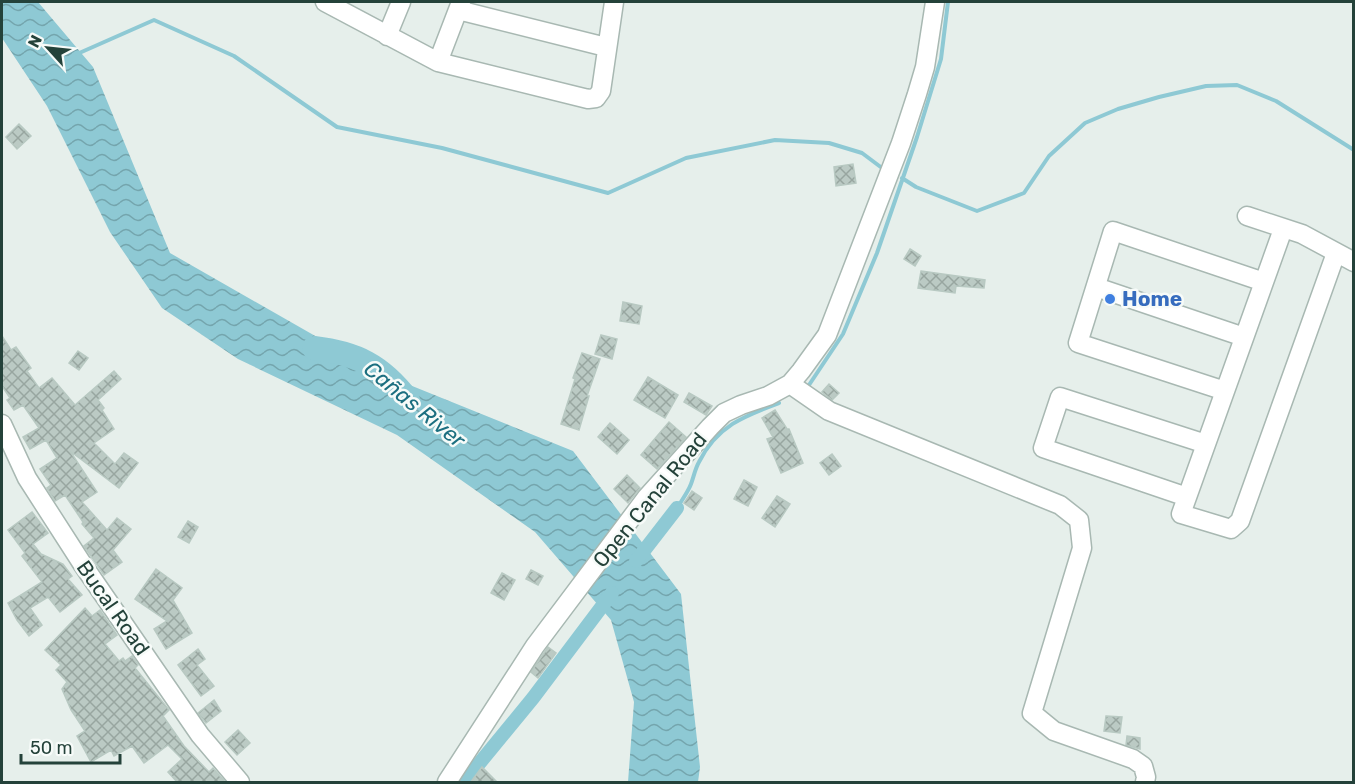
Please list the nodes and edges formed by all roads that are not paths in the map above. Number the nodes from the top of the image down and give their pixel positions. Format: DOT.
graph roads {
  1 [pos="401,2"];
  2 [pos="614,2"];
  3 [pos="935,2"];
  4 [pos="335,4"];
  5 [pos="459,6"];
  6 [pos="387,36"];
  7 [pos="606,47"];
  8 [pos="438,62"];
  9 [pos="1247,216"];
  10 [pos="1283,229"];
  11 [pos="1336,253"];
  12 [pos="1353,262"];
  13 [pos="1264,282"];
  14 [pos="1096,287"];
  15 [pos="1244,337"];
  16 [pos="790,384"];
  17 [pos="1225,391"];
  18 [pos="2,424"];
  19 [pos="1206,444"];
  20 [pos="1187,497"];
  21 [pos="240,783"];
  22 [pos="447,783"];
  23 [pos="1145,783"];
  1 -- 6 [label="street"];
  2 -- 7 [label="street"];
  3 -- 16 [label="street, Open Canal Road"];
  4 -- 6 [label="street"];
  5 -- 7 [label="street"];
  5 -- 8 [label="street"];
  6 -- 8 [label="street"];
  7 -- 8 [label="street"];
  9 -- 10 [label="street"];
  10 -- 11 [label="street"];
  10 -- 13 [label="street"];
  11 -- 12 [label="street"];
  11 -- 20 [label="street"];
  13 -- 14 [label="street"];
  13 -- 15 [label="street"];
  14 -- 15 [label="street"];
  14 -- 17 [label="street"];
  15 -- 17 [label="street"];
  16 -- 22 [label="street, Open Canal Road"];
  16 -- 23 [label="street"];
  17 -- 19 [label="street"];
  18 -- 21 [label="street, Bucal Road"];
  19 -- 20 [label="street"];
  19 -- 20 [label="street"];
}
